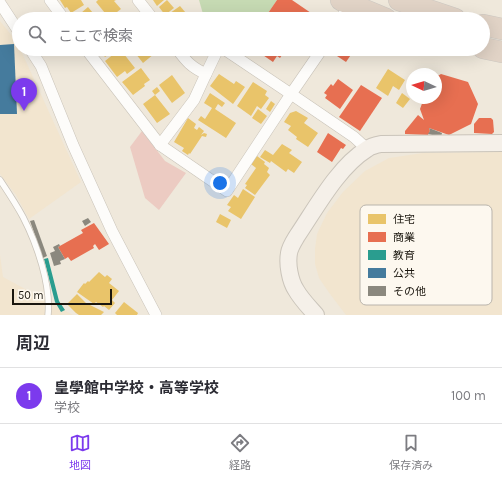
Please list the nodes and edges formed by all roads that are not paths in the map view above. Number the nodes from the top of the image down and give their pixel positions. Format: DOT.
graph roads {
  1 [pos="50,0"];
  2 [pos="138,0"];
  3 [pos="399,0"];
  4 [pos="0,3"];
  5 [pos="344,8"];
  6 [pos="59,12"];
  7 [pos="147,12"];
  8 [pos="359,12"];
  9 [pos="434,12"];
  10 [pos="12,21"];
  11 [pos="490,26"];
  12 [pos="502,29"];
  13 [pos="490,49"];
  14 [pos="502,52"];
  15 [pos="35,56"];
  16 [pos="91,56"];
  17 [pos="182,56"];
  18 [pos="215,56"];
  19 [pos="234,56"];
  20 [pos="317,56"];
  21 [pos="206,74"];
  22 [pos="291,94"];
  23 [pos="502,143"];
  24 [pos="160,146"];
  25 [pos="367,149"];
  26 [pos="0,180"];
  27 [pos="48,315"];
  28 [pos="156,315"];
  29 [pos="316,315"];
  1 -- 6 [label="street"];
  2 -- 7 [label="street"];
  3 -- 9 [label="highway"];
  4 -- 10 [label="street"];
  5 -- 8 [label="highway"];
  11 -- 12 [label="highway"];
  13 -- 14 [label="highway"];
  15 -- 28 [label="street"];
  16 -- 24 [label="street"];
  17 -- 21 [label="street"];
  18 -- 21 [label="street"];
  19 -- 22 [label="street"];
  20 -- 22 [label="street"];
  21 -- 24 [label="street"];
  22 -- 24 [label="street"];
  22 -- 25 [label="street"];
  23 -- 25 [label="street"];
  25 -- 29 [label="street"];
  26 -- 27 [label="lane"];
}
